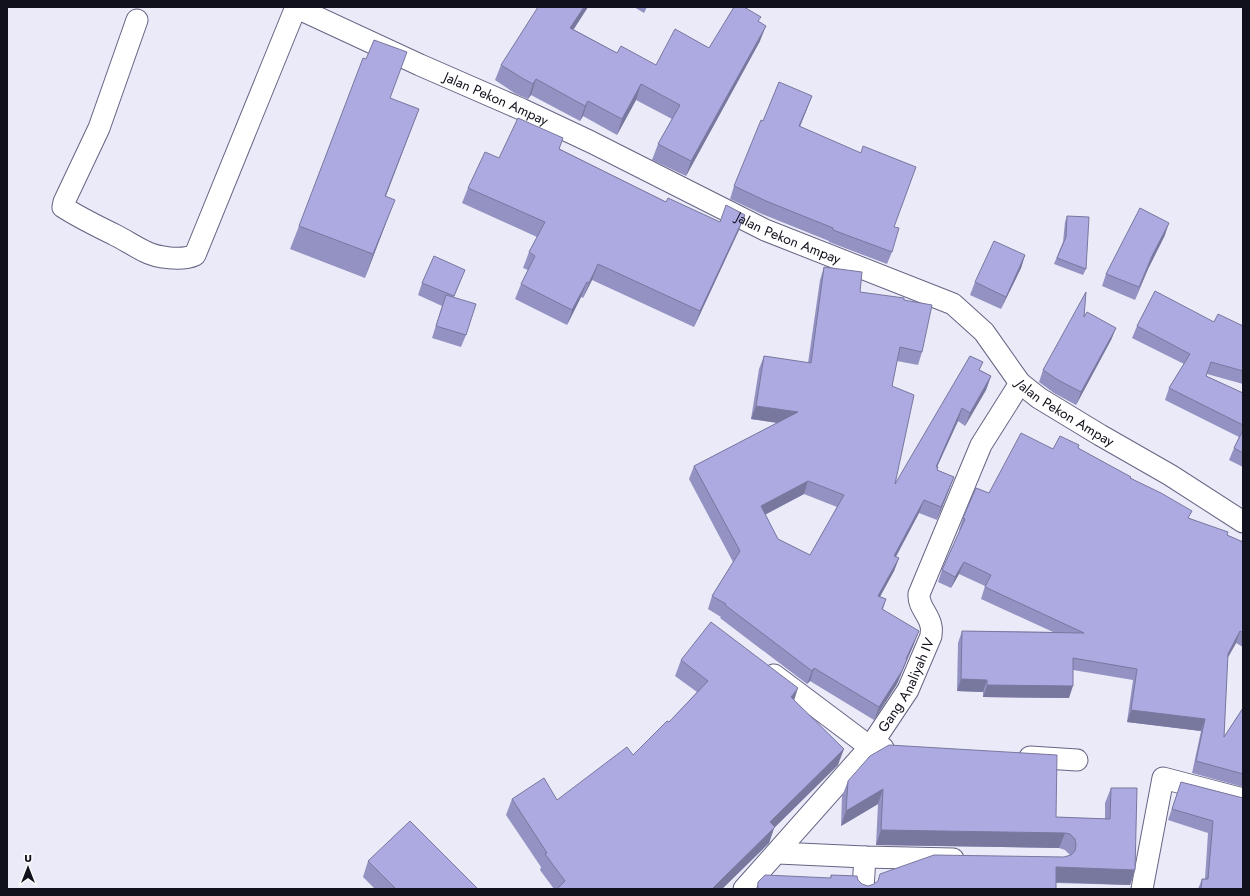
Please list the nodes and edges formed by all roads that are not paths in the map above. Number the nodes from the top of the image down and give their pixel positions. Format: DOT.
graph roads {
  1 [pos="296,7"];
  2 [pos="137,20"];
  3 [pos="1020,384"];
  4 [pos="1243,522"];
  5 [pos="759,663"];
  6 [pos="870,747"];
  7 [pos="901,749"];
  8 [pos="1013,756"];
  9 [pos="1077,760"];
  10 [pos="1243,799"];
  11 [pos="778,853"];
  12 [pos="865,857"];
  13 [pos="973,859"];
  14 [pos="744,889"];
  15 [pos="863,889"];
  16 [pos="1142,889"];
  1 -- 2 [label="street"];
  1 -- 3 [label="street, Jalan Pekon Ampay"];
  3 -- 4 [label="street, Jalan Pekon Ampay"];
  3 -- 6 [label="street, Gang Analiyah IV"];
  5 -- 6 [label="street"];
  6 -- 7 [label="street"];
  6 -- 11 [label="street, Gang Analiyah IV"];
  8 -- 9 [label="street"];
  10 -- 16 [label="street"];
  11 -- 12 [label="street"];
  11 -- 14 [label="street, Gang Analiyah IV"];
  12 -- 13 [label="street"];
  12 -- 15 [label="street"];
}
